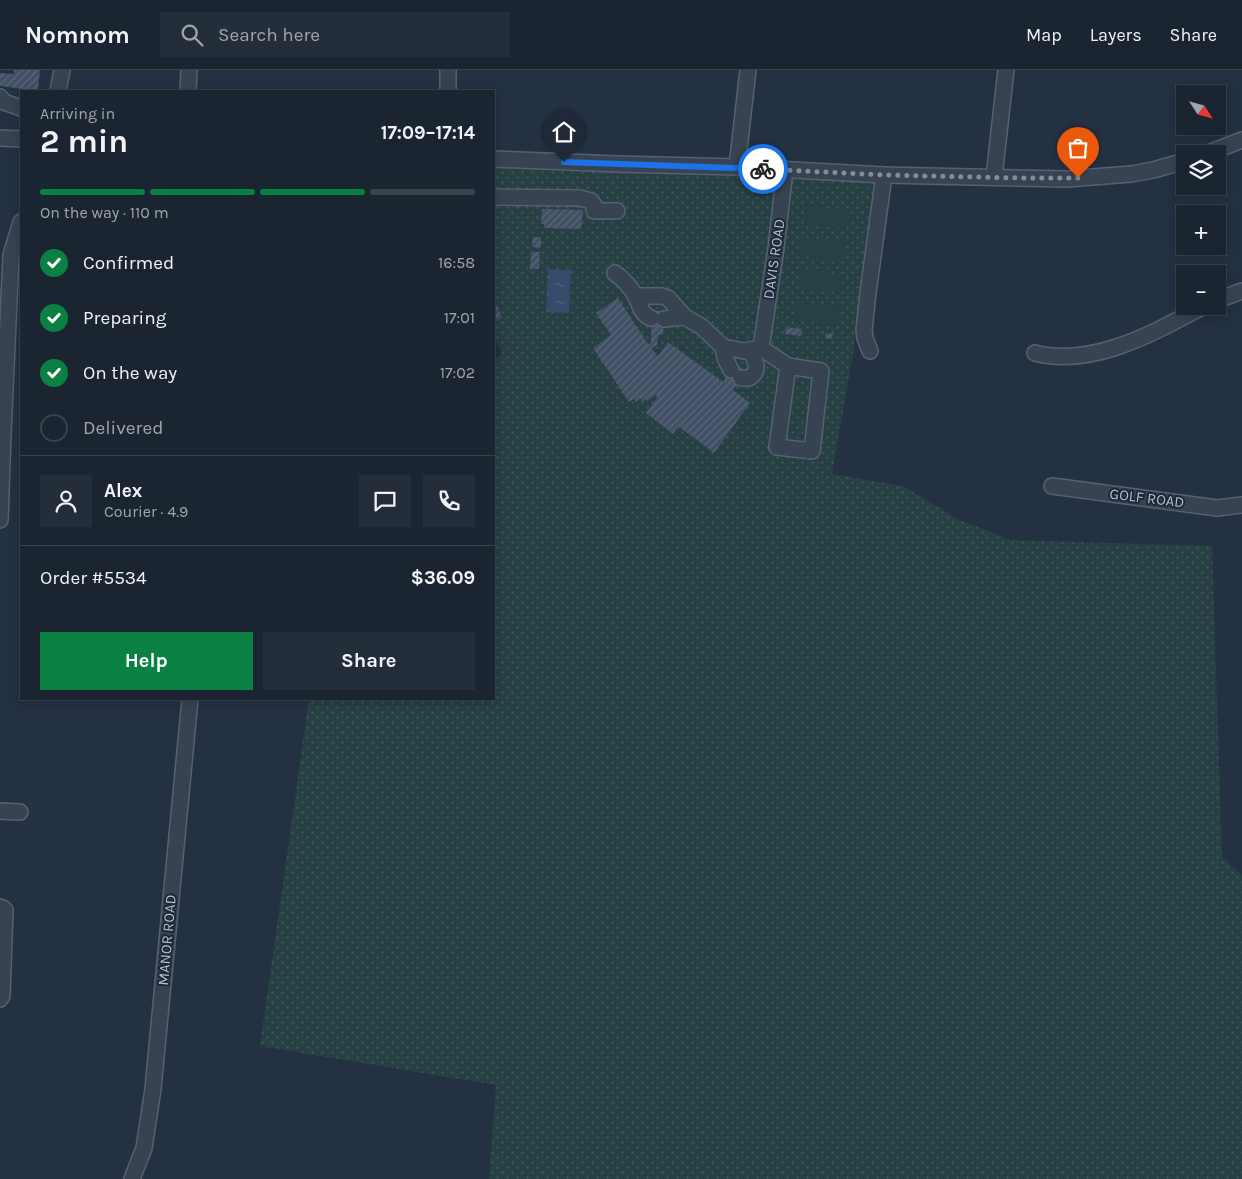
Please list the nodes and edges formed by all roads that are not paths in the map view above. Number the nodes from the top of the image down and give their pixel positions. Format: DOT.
graph roads {
  1 [pos="62,70"];
  2 [pos="189,70"];
  3 [pos="448,70"];
  4 [pos="748,70"];
  5 [pos="1006,70"];
  6 [pos="58,90"];
  7 [pos="188,90"];
  8 [pos="448,90"];
  9 [pos="0,98"];
  10 [pos="20,108"];
  11 [pos="0,138"];
  12 [pos="20,139"];
  13 [pos="1242,140"];
  14 [pos="1226,146"];
  15 [pos="495,159"];
  16 [pos="1176,164"];
  17 [pos="737,167"];
  18 [pos="785,170"];
  19 [pos="884,175"];
  20 [pos="994,177"];
  21 [pos="495,197"];
  22 [pos="617,211"];
  23 [pos="20,225"];
  24 [pos="615,273"];
  25 [pos="10,282"];
  26 [pos="1242,291"];
  27 [pos="636,296"];
  28 [pos="1226,297"];
  29 [pos="1185,315"];
  30 [pos="684,318"];
  31 [pos="723,347"];
  32 [pos="756,349"];
  33 [pos="870,351"];
  34 [pos="1036,353"];
  35 [pos="3,357"];
  36 [pos="788,366"];
  37 [pos="2,434"];
  38 [pos="1,467"];
  39 [pos="1052,486"];
  40 [pos="0,495"];
  41 [pos="1242,505"];
  42 [pos="0,520"];
  43 [pos="190,700"];
  44 [pos="0,811"];
  45 [pos="20,812"];
  46 [pos="0,908"];
  47 [pos="0,999"];
  48 [pos="132,1179"];
  1 -- 6 [label="street"];
  2 -- 7 [label="street"];
  3 -- 8 [label="street"];
  4 -- 17 [label="street"];
  5 -- 20 [label="street"];
  9 -- 10 [label="street"];
  11 -- 12 [label="street"];
  13 -- 14 [label="street"];
  15 -- 17 [label="street"];
  16 -- 20 [label="street"];
  17 -- 18 [label="street"];
  18 -- 19 [label="street"];
  18 -- 32 [label="street, DAVIS ROAD"];
  19 -- 20 [label="street"];
  19 -- 33 [label="street"];
  21 -- 22 [label="street"];
  23 -- 25 [label="street"];
  24 -- 27 [label="street"];
  25 -- 35 [label="street"];
  26 -- 28 [label="street"];
  27 -- 30 [label="street"];
  27 -- 30 [label="street"];
  29 -- 34 [label="street"];
  30 -- 31 [label="street"];
  31 -- 32 [label="street"];
  31 -- 32 [label="street, DAVIS ROAD"];
  32 -- 36 [label="street"];
  35 -- 37 [label="street"];
  36 -- 36 [label="street"];
  37 -- 38 [label="street"];
  38 -- 40 [label="street"];
  39 -- 41 [label="street, GOLF ROAD"];
  40 -- 42 [label="street"];
  43 -- 48 [label="street, MANOR ROAD"];
  44 -- 45 [label="street"];
  46 -- 47 [label="street"];
}
